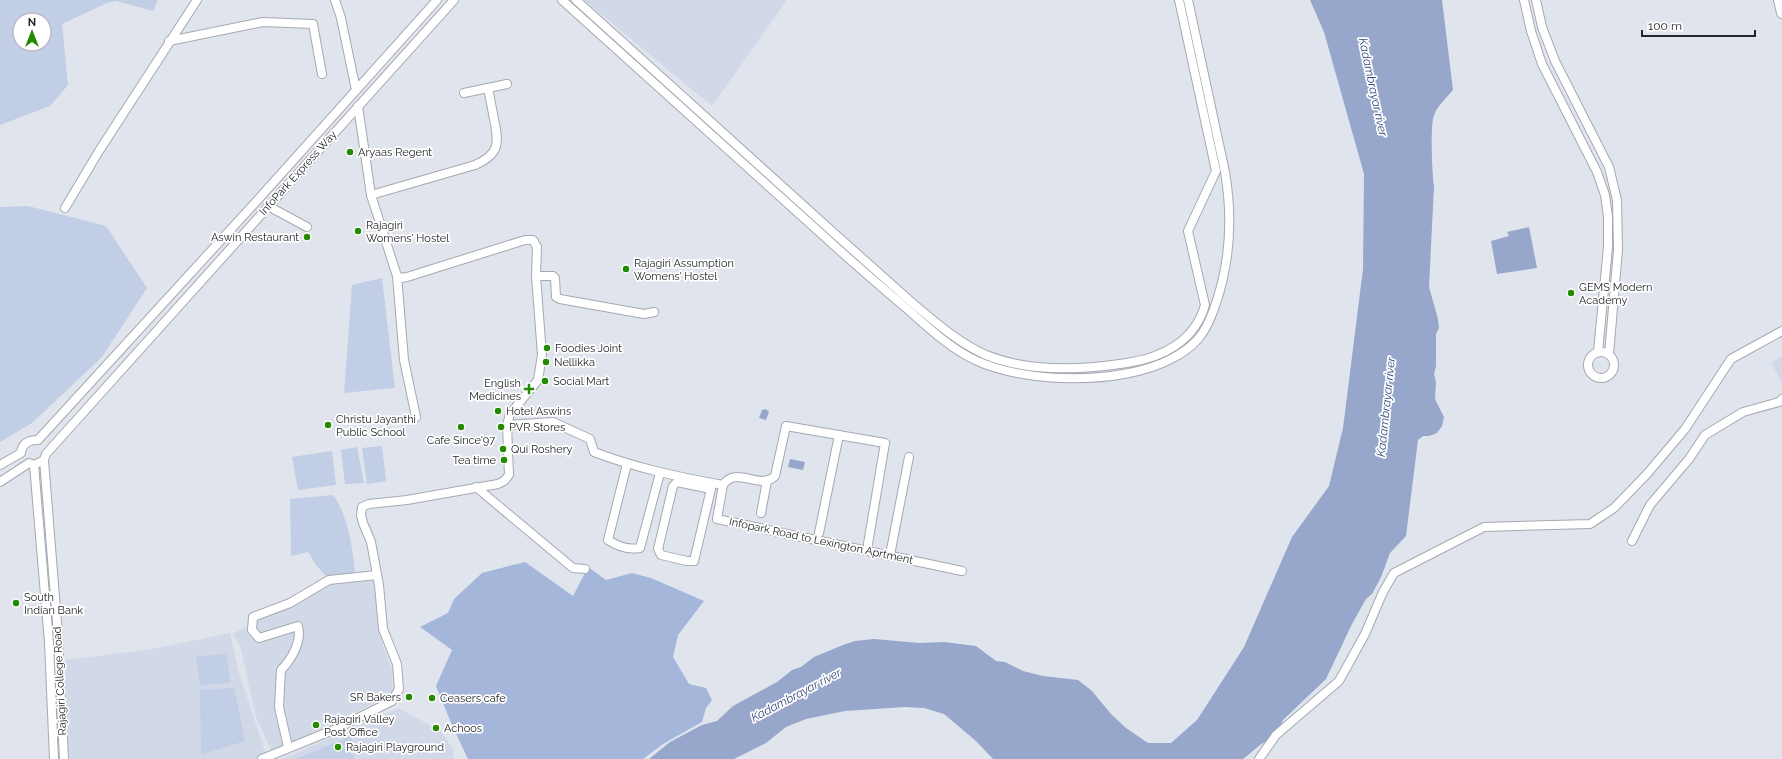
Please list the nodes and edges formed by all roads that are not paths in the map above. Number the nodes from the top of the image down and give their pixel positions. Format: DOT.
graph roads {
  1 [pos="197,0"];
  2 [pos="335,0"];
  3 [pos="437,0"];
  4 [pos="454,0"];
  5 [pos="562,0"];
  6 [pos="576,0"];
  7 [pos="1179,0"];
  8 [pos="1188,0"];
  9 [pos="1524,0"];
  10 [pos="1536,0"];
  11 [pos="1779,0"];
  12 [pos="1782,13"];
  13 [pos="169,41"];
  14 [pos="322,74"];
  15 [pos="507,84"];
  16 [pos="488,88"];
  17 [pos="356,90"];
  18 [pos="464,93"];
  19 [pos="358,106"];
  20 [pos="371,195"];
  21 [pos="268,206"];
  22 [pos="65,208"];
  23 [pos="307,228"];
  24 [pos="397,276"];
  25 [pos="536,276"];
  26 [pos="654,312"];
  27 [pos="1782,331"];
  28 [pos="1598,352"];
  29 [pos="1609,354"];
  30 [pos="1782,399"];
  31 [pos="416,417"];
  32 [pos="507,425"];
  33 [pos="839,435"];
  34 [pos="38,440"];
  35 [pos="45,457"];
  36 [pos="909,457"];
  37 [pos="627,464"];
  38 [pos="0,465"];
  39 [pos="34,465"];
  40 [pos="660,473"];
  41 [pos="767,481"];
  42 [pos="0,482"];
  43 [pos="723,485"];
  44 [pos="712,486"];
  45 [pos="476,487"];
  46 [pos="761,513"];
  47 [pos="819,533"];
  48 [pos="1632,541"];
  49 [pos="868,544"];
  50 [pos="890,555"];
  51 [pos="585,569"];
  52 [pos="962,571"];
  53 [pos="377,575"];
  54 [pos="288,747"];
  55 [pos="54,759"];
  56 [pos="64,759"];
  57 [pos="262,759"];
  58 [pos="1259,759"];
  1 -- 13 [label="street"];
  2 -- 17 [label="street"];
  3 -- 17 [label="street, InfoPark Express Way"];
  4 -- 19 [label="street, InfoPark Express Way"];
  5 -- 8 [label="street"];
  6 -- 7 [label="street"];
  9 -- 28 [label="street"];
  10 -- 29 [label="street"];
  11 -- 12 [label="main road"];
  13 -- 14 [label="street"];
  13 -- 22 [label="street"];
  15 -- 16 [label="street"];
  16 -- 18 [label="street"];
  16 -- 20 [label="street"];
  17 -- 34 [label="street, InfoPark Express Way"];
  19 -- 20 [label="street"];
  19 -- 21 [label="street, InfoPark Express Way"];
  20 -- 24 [label="street"];
  21 -- 23 [label="street"];
  21 -- 35 [label="street, InfoPark Express Way"];
  24 -- 25 [label="street"];
  24 -- 31 [label="street"];
  25 -- 26 [label="street"];
  25 -- 32 [label="street"];
  27 -- 58 [label="street"];
  28 -- 29 [label="street"];
  28 -- 29 [label="street"];
  30 -- 48 [label="street"];
  32 -- 37 [label="street"];
  32 -- 45 [label="street"];
  33 -- 41 [label="street"];
  33 -- 47 [label="street"];
  33 -- 49 [label="street"];
  34 -- 35 [label="street"];
  34 -- 38 [label="street, InfoPark Express Way"];
  35 -- 39 [label="street, InfoPark Express Way"];
  35 -- 56 [label="street, Rajagiri College Road"];
  36 -- 50 [label="street"];
  37 -- 40 [label="street"];
  37 -- 40 [label="street"];
  39 -- 42 [label="street, InfoPark Express Way"];
  39 -- 55 [label="street, Rajagiri College Road"];
  40 -- 44 [label="street"];
  41 -- 43 [label="street"];
  41 -- 46 [label="street"];
  43 -- 44 [label="street"];
  43 -- 50 [label="street, Infopark Road to Lexington Aprtment"];
  44 -- 44 [label="street"];
  45 -- 51 [label="street"];
  45 -- 53 [label="street"];
  50 -- 52 [label="street, Infopark Road to Lexington Aprtment"];
  53 -- 54 [label="street"];
  53 -- 54 [label="street"];
  54 -- 57 [label="street"];
}
